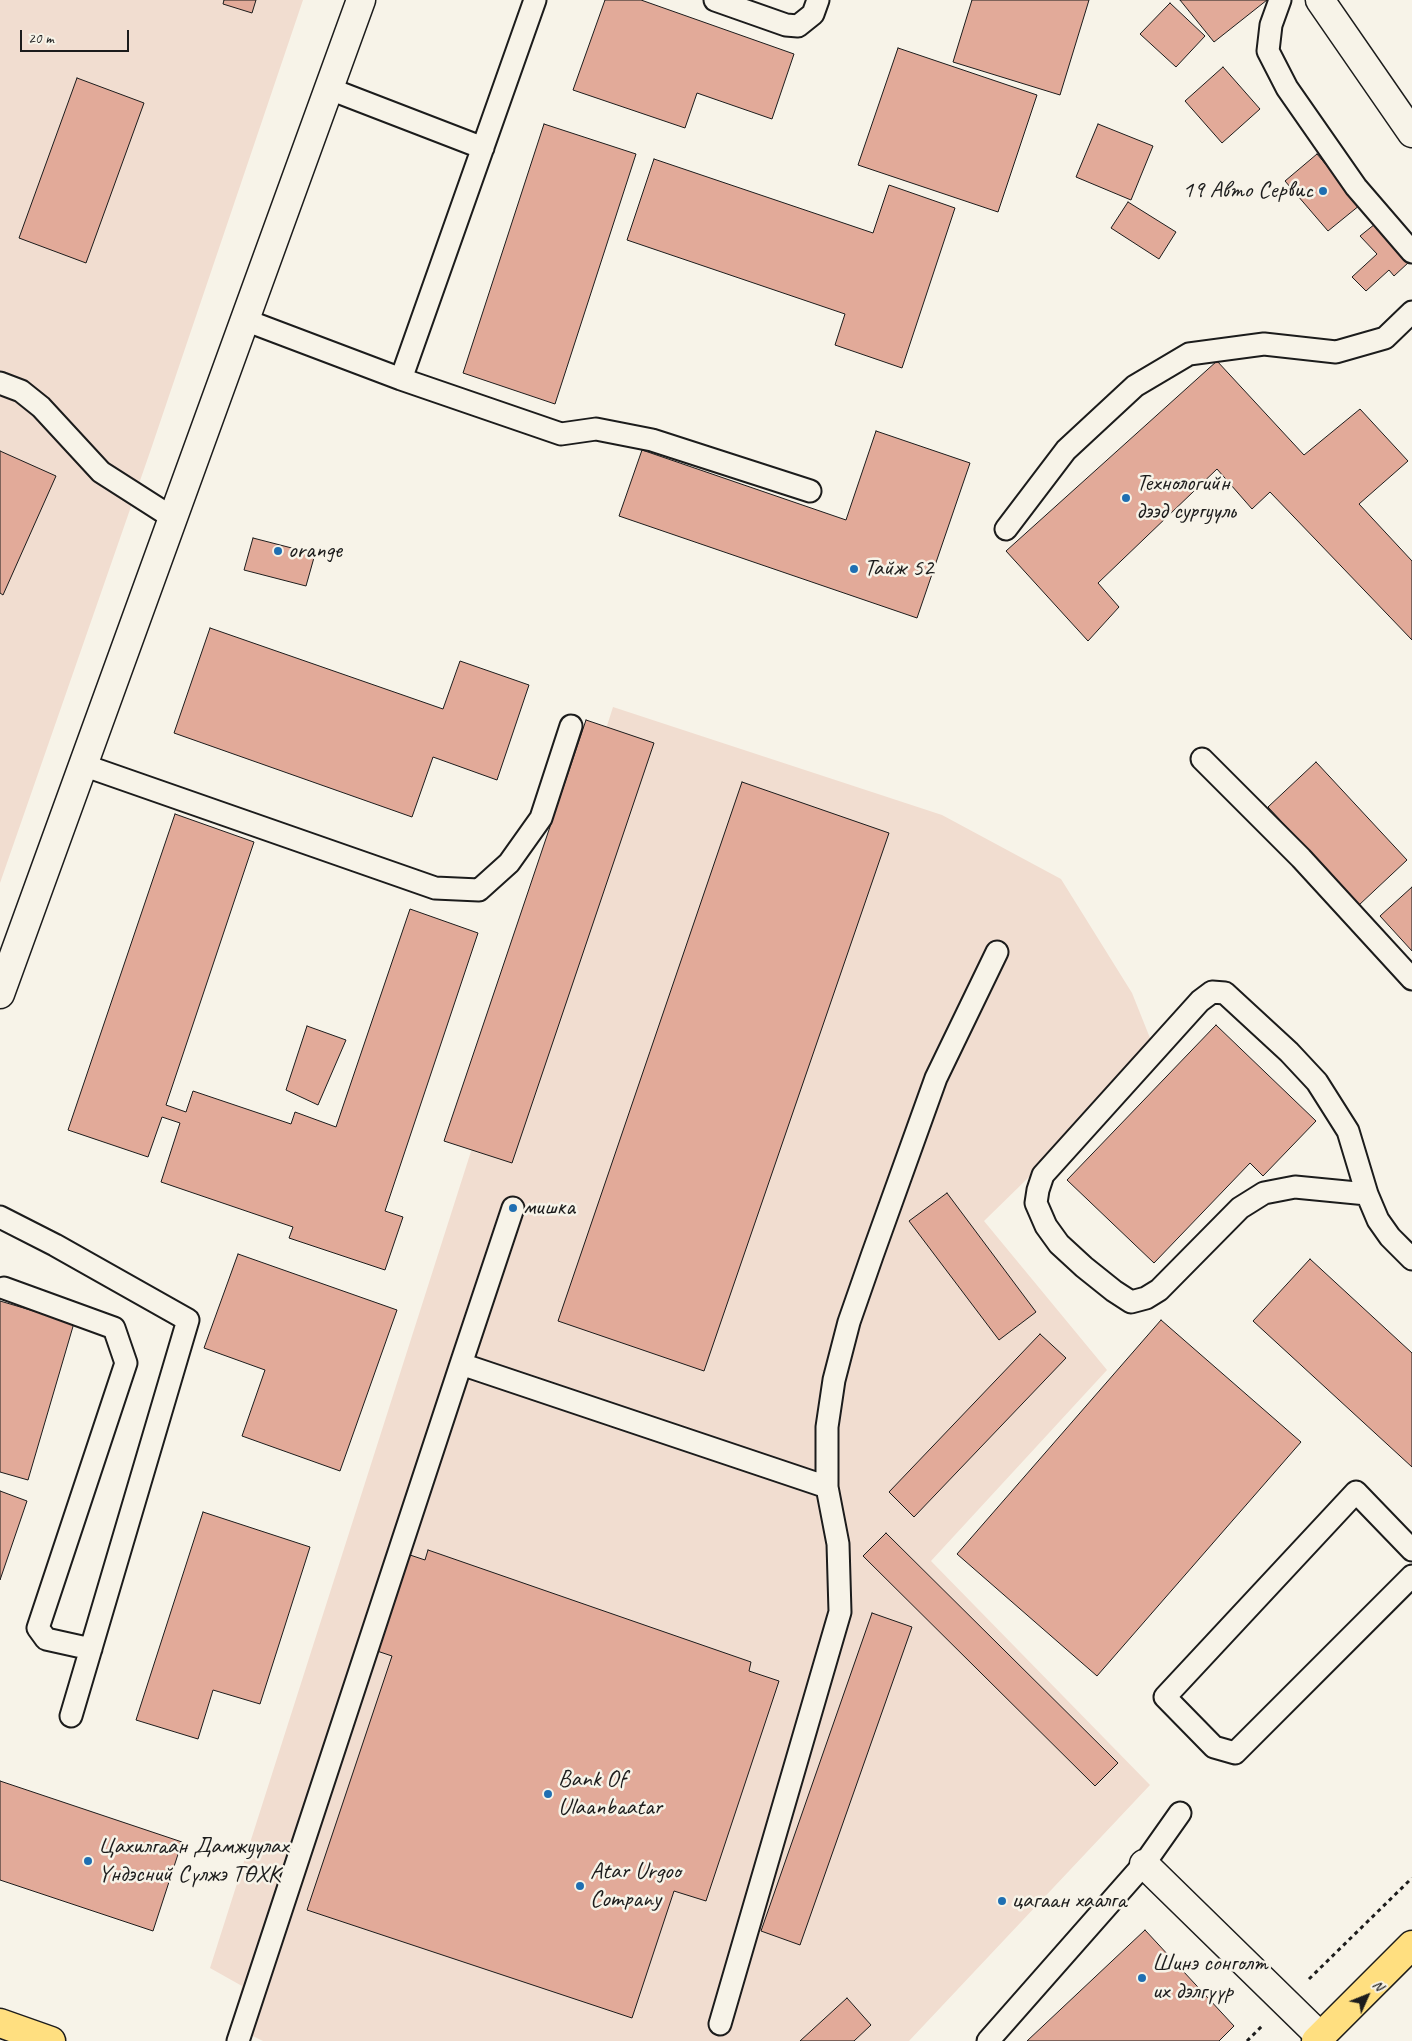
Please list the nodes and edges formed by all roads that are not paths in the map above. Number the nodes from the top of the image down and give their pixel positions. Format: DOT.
graph roads {
  1 [pos="361,0"];
  2 [pos="535,0"];
  3 [pos="715,0"];
  4 [pos="818,0"];
  5 [pos="1280,0"];
  6 [pos="1320,0"];
  7 [pos="330,89"];
  8 [pos="1412,132"];
  9 [pos="483,148"];
  10 [pos="1412,252"];
  11 [pos="1412,312"];
  12 [pos="245,320"];
  13 [pos="401,379"];
  14 [pos="0,383"];
  15 [pos="810,492"];
  16 [pos="173,518"];
  17 [pos="1006,528"];
  18 [pos="571,726"];
  19 [pos="1202,759"];
  20 [pos="83,765"];
  21 [pos="997,952"];
  22 [pos="1412,980"];
  23 [pos="0,994"];
  24 [pos="1367,1194"];
  25 [pos="513,1208"];
  26 [pos="0,1217"];
  27 [pos="1412,1259"];
  28 [pos="4,1288"];
  29 [pos="461,1364"];
  30 [pos="826,1487"];
  31 [pos="1412,1550"];
  32 [pos="1412,1576"];
  33 [pos="91,1649"];
  34 [pos="71,1716"];
  35 [pos="1180,1813"];
  36 [pos="1144,1864"];
  37 [pos="1412,1945"];
  38 [pos="0,2023"];
  39 [pos="720,2024"];
  40 [pos="1318,2039"];
  41 [pos="51,2041"];
  42 [pos="238,2041"];
  43 [pos="988,2041"];
  1 -- 7 [label="main road"];
  2 -- 9 [label="lane"];
  3 -- 4 [label="lane"];
  5 -- 10 [label="lane"];
  6 -- 8 [label="main road"];
  7 -- 9 [label="lane"];
  7 -- 12 [label="main road"];
  9 -- 13 [label="lane"];
  11 -- 17 [label="lane"];
  12 -- 13 [label="lane"];
  12 -- 16 [label="main road"];
  13 -- 15 [label="lane"];
  14 -- 16 [label="lane"];
  16 -- 20 [label="main road"];
  18 -- 20 [label="lane"];
  19 -- 22 [label="lane"];
  20 -- 23 [label="main road"];
  21 -- 30 [label="lane"];
  24 -- 24 [label="lane"];
  24 -- 27 [label="lane"];
  25 -- 29 [label="lane"];
  26 -- 33 [label="lane"];
  28 -- 33 [label="lane"];
  29 -- 30 [label="lane"];
  29 -- 42 [label="lane"];
  30 -- 39 [label="lane"];
  31 -- 32 [label="lane"];
  33 -- 34 [label="lane"];
  35 -- 36 [label="lane"];
  36 -- 40 [label="main road"];
  36 -- 43 [label="lane"];
  37 -- 40 [label="main road"];
  38 -- 41 [label="main road"];
}
